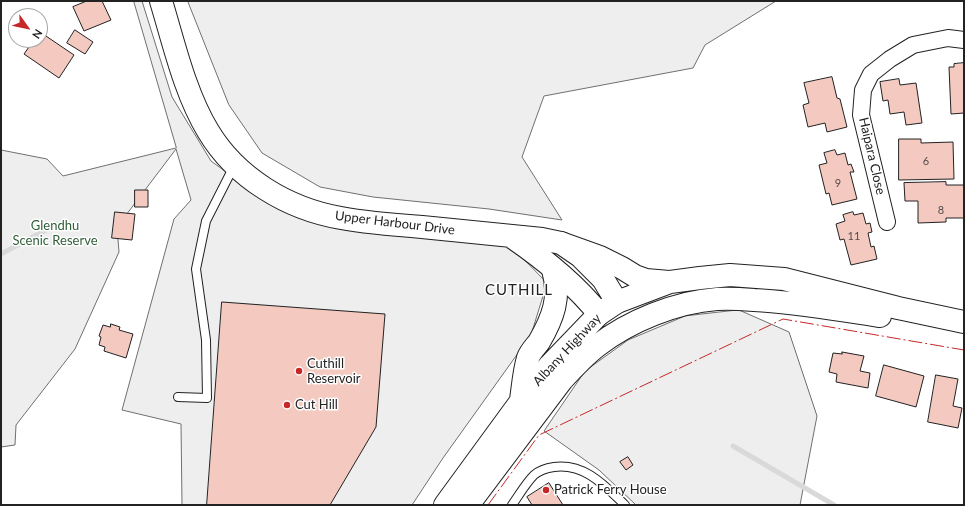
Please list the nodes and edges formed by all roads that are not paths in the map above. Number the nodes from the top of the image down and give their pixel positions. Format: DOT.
graph roads {
  1 [pos="161,1"];
  2 [pos="964,40"];
  3 [pos="235,165"];
  4 [pos="887,222"];
  5 [pos="510,236"];
  6 [pos="561,243"];
  7 [pos="553,270"];
  8 [pos="670,282"];
  9 [pos="617,302"];
  10 [pos="599,314"];
  11 [pos="929,315"];
  12 [pos="964,322"];
  13 [pos="178,397"];
  14 [pos="521,401"];
  15 [pos="445,505"];
  16 [pos="468,505"];
  17 [pos="512,505"];
  18 [pos="625,505"];
  1 -- 3 [label="main road, Upper Harbour Drive"];
  2 -- 4 [label="street, Haipara Close"];
  3 -- 5 [label="main road, Upper Harbour Drive"];
  3 -- 13 [label="lane"];
  5 -- 6 [label="main road, Upper Harbour Drive"];
  5 -- 7 [label="main road, Upper Harbour Drive"];
  6 -- 8 [label="main road"];
  6 -- 9 [label="main road, Upper Harbour Drive"];
  7 -- 10 [label="main road, Upper Harbour Drive"];
  7 -- 14 [label="main road"];
  8 -- 9 [label="main road, Albany Highway"];
  8 -- 11 [label="main road, Albany Highway"];
  9 -- 10 [label="main road, Albany Highway"];
  10 -- 14 [label="main road, Albany Highway"];
  11 -- 12 [label="main road, Albany Highway"];
  11 -- 16 [label="main road, Albany Highway"];
  14 -- 15 [label="main road, Albany Highway"];
  17 -- 18 [label="lane"];
}
